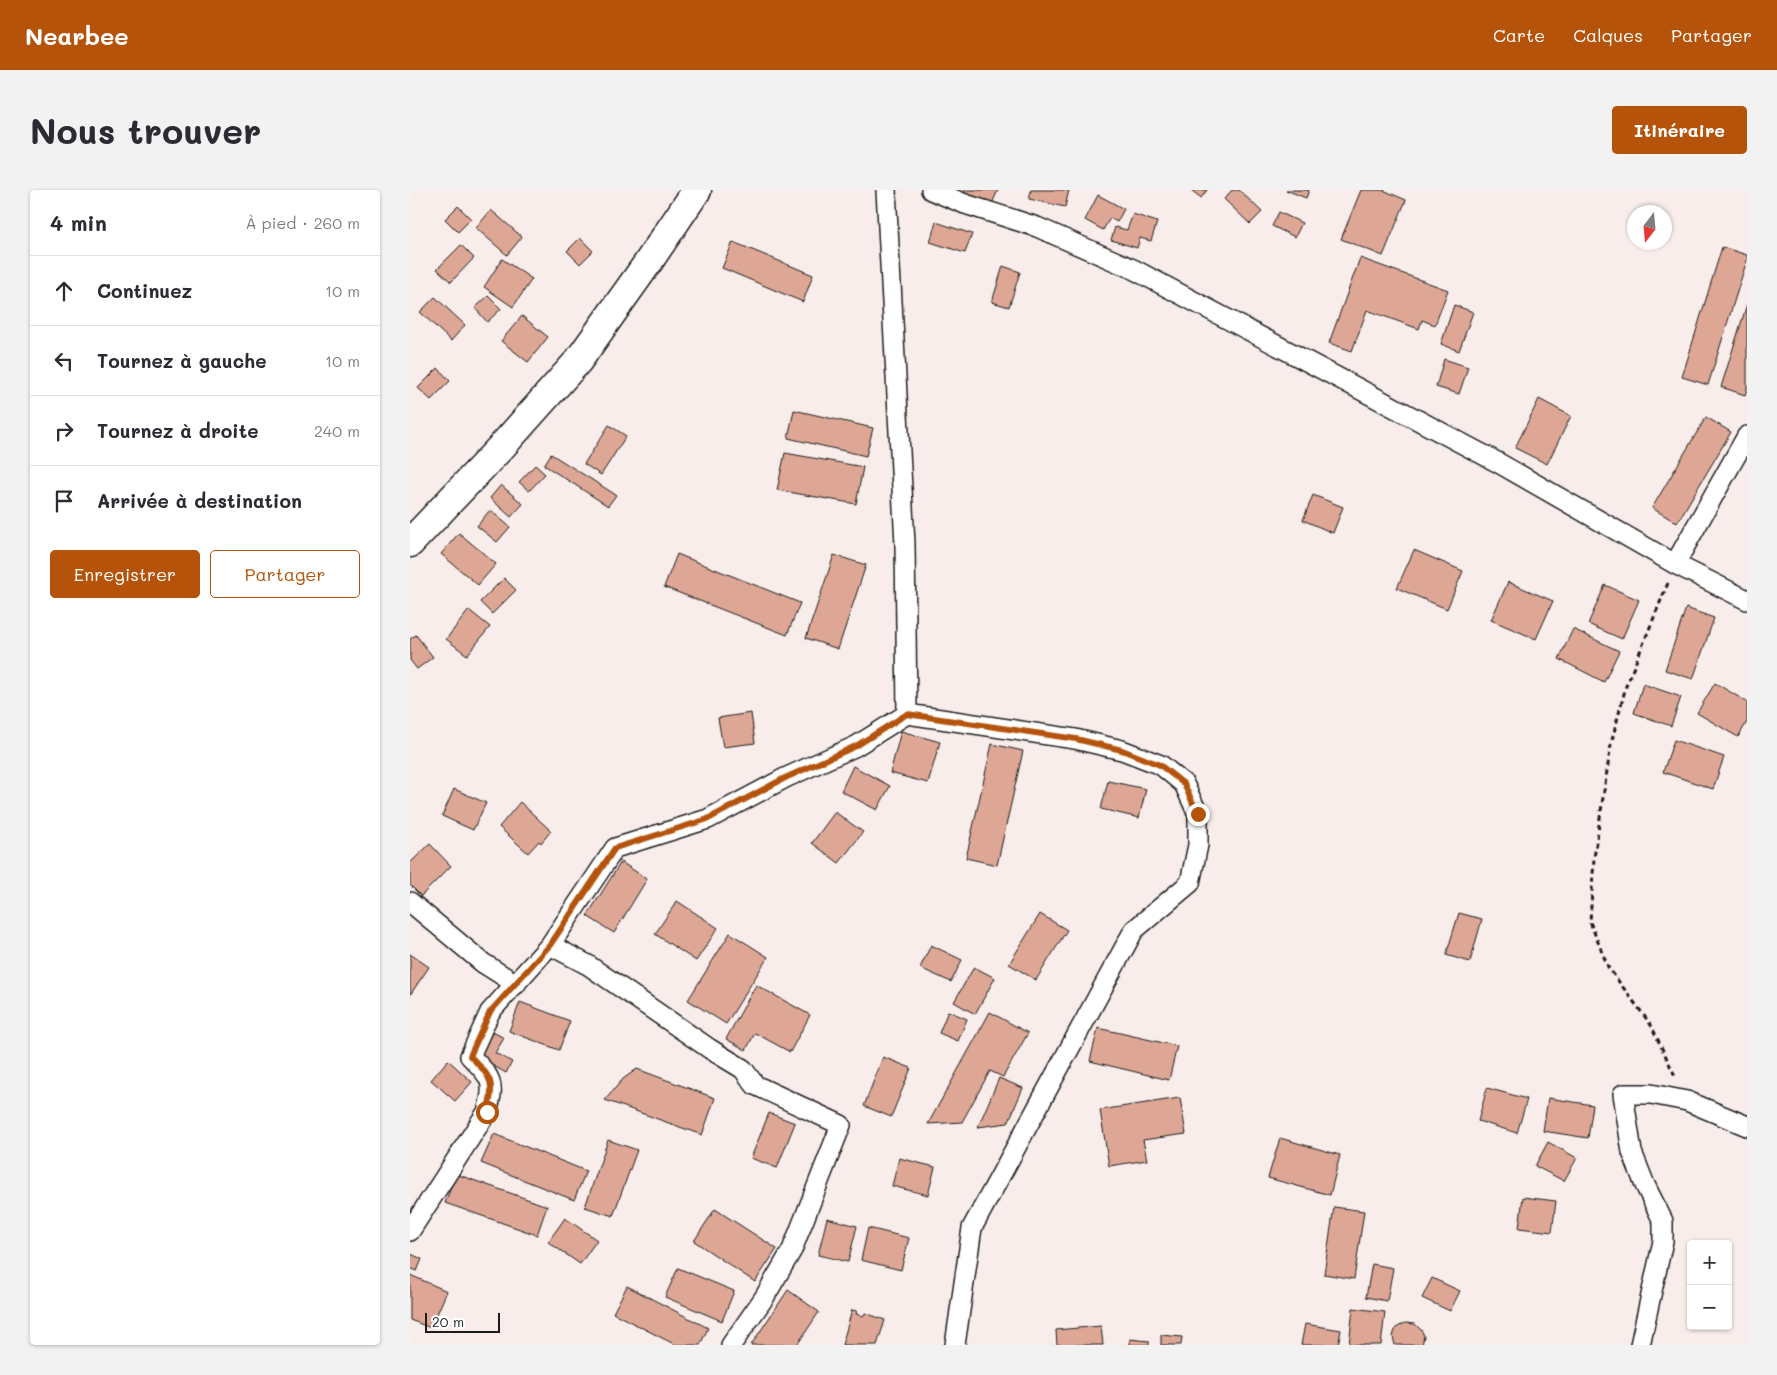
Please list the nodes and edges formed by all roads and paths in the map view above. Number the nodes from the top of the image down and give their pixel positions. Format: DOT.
graph roads {
  1 [pos="697,190"];
  2 [pos="886,190"];
  3 [pos="931,190"];
  4 [pos="1747,436"];
  5 [pos="410,543"];
  6 [pos="1675,564"];
  7 [pos="1747,600"];
  8 [pos="907,714"];
  9 [pos="410,902"];
  10 [pos="550,945"];
  11 [pos="516,984"];
  12 [pos="1686,1101"];
  13 [pos="1747,1126"];
  14 [pos="410,1231"];
  15 [pos="731,1345"];
  16 [pos="955,1345"];
  17 [pos="1640,1345"];
  1 -- 5 [label="street"];
  2 -- 8 [label="street"];
  3 -- 6 [label="street"];
  4 -- 6 [label="street"];
  6 -- 7 [label="street"];
  6 -- 12 [label="path"];
  8 -- 10 [label="street"];
  8 -- 16 [label="street"];
  9 -- 11 [label="street"];
  10 -- 11 [label="street"];
  10 -- 15 [label="street"];
  11 -- 14 [label="street"];
  12 -- 13 [label="street"];
  12 -- 17 [label="street"];
}
